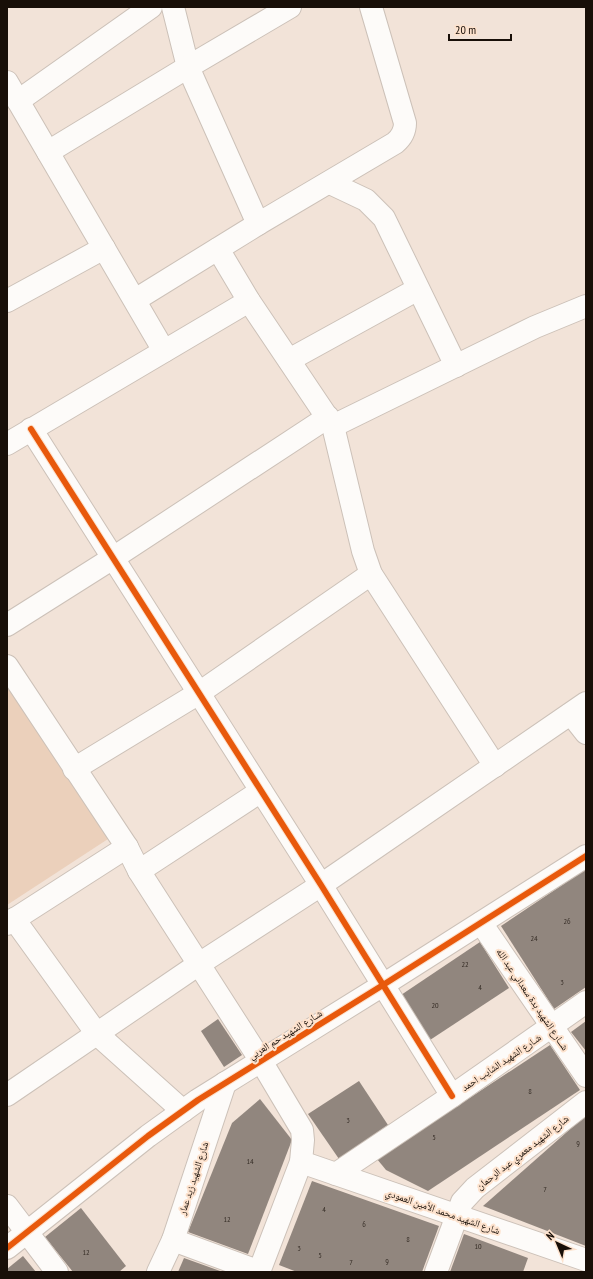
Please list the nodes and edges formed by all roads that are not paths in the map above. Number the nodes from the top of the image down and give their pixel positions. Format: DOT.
graph roads {
  1 [pos="151,7"];
  2 [pos="173,7"];
  3 [pos="290,7"];
  4 [pos="371,7"];
  5 [pos="188,67"];
  6 [pos="7,82"];
  7 [pos="18,102"];
  8 [pos="48,152"];
  9 [pos="330,183"];
  10 [pos="258,224"];
  11 [pos="104,248"];
  12 [pos="218,250"];
  13 [pos="418,289"];
  14 [pos="135,300"];
  15 [pos="7,301"];
  16 [pos="249,301"];
  17 [pos="586,306"];
  18 [pos="164,351"];
  19 [pos="289,360"];
  20 [pos="456,366"];
  21 [pos="331,422"];
  22 [pos="31,429"];
  23 [pos="7,444"];
  24 [pos="113,558"];
  25 [pos="372,574"];
  26 [pos="7,625"];
  27 [pos="7,666"];
  28 [pos="199,693"];
  29 [pos="578,708"];
  30 [pos="586,733"];
  31 [pos="496,766"];
  32 [pos="74,769"];
  33 [pos="261,791"];
  34 [pos="127,846"];
  35 [pos="586,856"];
  36 [pos="139,871"];
  37 [pos="321,885"];
  38 [pos="10,921"];
  39 [pos="481,923"];
  40 [pos="199,964"];
  41 [pos="383,985"];
  42 [pos="586,1002"];
  43 [pos="552,1027"];
  44 [pos="96,1034"];
  45 [pos="261,1060"];
  46 [pos="586,1076"];
  47 [pos="225,1083"];
  48 [pos="7,1095"];
  49 [pos="452,1096"];
  50 [pos="586,1102"];
  51 [pos="182,1111"];
  52 [pos="301,1162"];
  53 [pos="336,1174"];
  54 [pos="7,1206"];
  55 [pos="456,1215"];
  56 [pos="26,1232"];
  57 [pos="173,1240"];
  58 [pos="7,1248"];
  59 [pos="586,1260"];
  60 [pos="57,1272"];
  61 [pos="158,1272"];
  62 [pos="260,1272"];
  63 [pos="436,1272"];
  1 -- 7 [label="street"];
  2 -- 5 [label="street"];
  3 -- 5 [label="street"];
  4 -- 9 [label="street"];
  5 -- 8 [label="street"];
  5 -- 10 [label="street"];
  6 -- 7 [label="street"];
  7 -- 8 [label="street"];
  8 -- 11 [label="street"];
  9 -- 10 [label="street"];
  9 -- 13 [label="street"];
  10 -- 12 [label="street"];
  11 -- 14 [label="street"];
  11 -- 15 [label="street"];
  12 -- 14 [label="street"];
  12 -- 16 [label="street"];
  13 -- 19 [label="street"];
  13 -- 20 [label="street"];
  14 -- 18 [label="street"];
  16 -- 18 [label="street"];
  16 -- 19 [label="street"];
  17 -- 20 [label="street"];
  18 -- 22 [label="street"];
  19 -- 21 [label="street"];
  20 -- 21 [label="street"];
  21 -- 24 [label="street"];
  21 -- 25 [label="street"];
  22 -- 23 [label="street"];
  22 -- 24 [label="street"];
  24 -- 26 [label="street"];
  24 -- 28 [label="street"];
  25 -- 28 [label="street"];
  25 -- 31 [label="street"];
  27 -- 32 [label="street"];
  28 -- 32 [label="street"];
  28 -- 33 [label="street"];
  29 -- 30 [label="street"];
  29 -- 31 [label="street"];
  31 -- 37 [label="street"];
  32 -- 34 [label="street"];
  33 -- 36 [label="street"];
  33 -- 37 [label="street"];
  34 -- 36 [label="street"];
  34 -- 38 [label="street"];
  35 -- 39 [label="street, شـارع الشهيد حم العربي"];
  36 -- 40 [label="street"];
  37 -- 40 [label="street"];
  37 -- 41 [label="street"];
  38 -- 44 [label="street"];
  39 -- 41 [label="street, شـارع الشهيد حم العربي"];
  39 -- 43 [label="street, شــارع الشهيد بدة سعداني عبد الله"];
  40 -- 44 [label="street"];
  40 -- 45 [label="street"];
  41 -- 45 [label="street, شـارع الشهيد حم العربي"];
  41 -- 49 [label="street"];
  42 -- 43 [label="street, شـارع الشهيد الشايب احمد"];
  43 -- 46 [label="street, شــارع الشهيد بدة سعداني عبد الله"];
  43 -- 49 [label="street, شـارع الشهيد الشايب احمد"];
  44 -- 48 [label="street"];
  44 -- 51 [label="street"];
  45 -- 47 [label="street, شـارع الشهيد حم العربي"];
  45 -- 52 [label="street"];
  47 -- 51 [label="street, شـارع الشهيد حم العربي"];
  47 -- 57 [label="street, شارع الشهيد زيد عمار"];
  49 -- 53 [label="street, شـارع الشهيد الشايب احمد"];
  50 -- 55 [label="street, شارع الشهيد معمري عبد الرحمان"];
  51 -- 56 [label="street, شـارع الشهيد حم العربي"];
  52 -- 53 [label="street, شارع الشهيد محمد الأمين العمودي"];
  52 -- 62 [label="street"];
  53 -- 55 [label="street, شارع الشهيد محمد الأمين العمودي"];
  54 -- 56 [label="street"];
  55 -- 59 [label="street, شارع الشهيد محمد الأمين العمودي"];
  55 -- 63 [label="street, شارع الشهيد معمري عبد الرحمان"];
  56 -- 58 [label="street, شـارع الشهيد حم العربي"];
  56 -- 60 [label="street"];
  57 -- 61 [label="street, شارع الشهيد زيد عمار"];
  57 -- 62 [label="street"];
}
